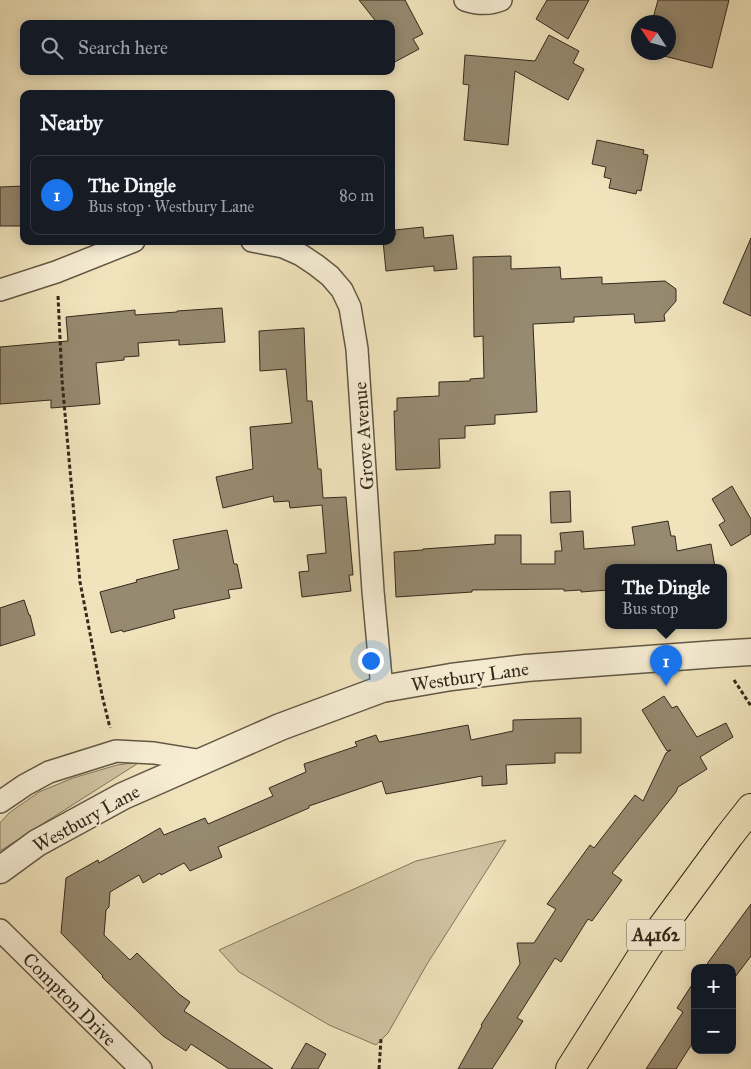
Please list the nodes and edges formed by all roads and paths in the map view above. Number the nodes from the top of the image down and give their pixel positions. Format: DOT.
graph roads {
  1 [pos="465,0"];
  2 [pos="501,0"];
  3 [pos="124,245"];
  4 [pos="273,245"];
  5 [pos="56,272"];
  6 [pos="0,290"];
  7 [pos="751,652"];
  8 [pos="382,689"];
  9 [pos="116,751"];
  10 [pos="203,761"];
  11 [pos="0,802"];
  12 [pos="751,808"];
  13 [pos="0,870"];
  14 [pos="0,930"];
  15 [pos="381,1039"];
  16 [pos="141,1069"];
  17 [pos="379,1069"];
  18 [pos="570,1069"];
  1 -- 2 [label="street"];
  3 -- 5 [label="street"];
  4 -- 8 [label="street, Grove Avenue"];
  5 -- 6 [label="street"];
  5 -- 9 [label="path"];
  7 -- 8 [label="street, Westbury Lane"];
  8 -- 10 [label="street, Westbury Lane"];
  9 -- 10 [label="street, Westbury Lane"];
  9 -- 11 [label="street, Westbury Lane"];
  10 -- 13 [label="street, Westbury Lane"];
  12 -- 18 [label="main road, A4162"];
  14 -- 16 [label="street, Compton Drive"];
  15 -- 17 [label="path"];
}
